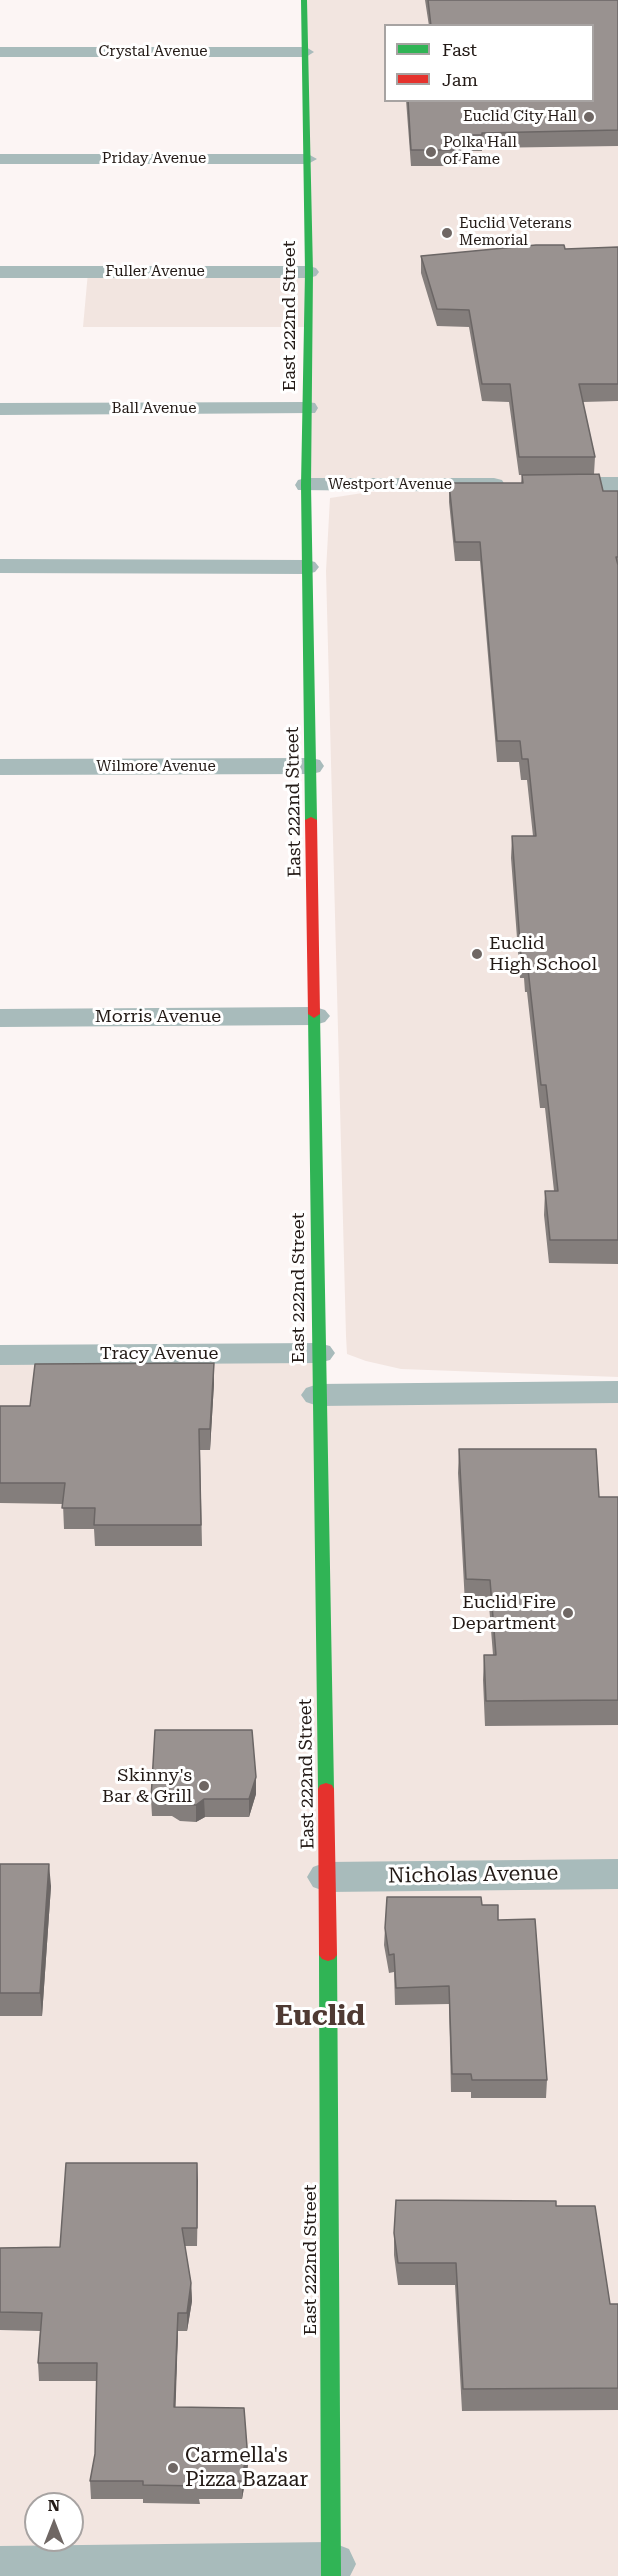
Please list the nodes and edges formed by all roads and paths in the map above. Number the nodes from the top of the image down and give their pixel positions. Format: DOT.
graph roads {
  1 [pos="304,0"];
  2 [pos="0,52"];
  3 [pos="306,52"];
  4 [pos="0,159"];
  5 [pos="308,159"];
  6 [pos="0,272"];
  7 [pos="309,272"];
  8 [pos="307,408"];
  9 [pos="0,409"];
  10 [pos="514,484"];
  11 [pos="537,484"];
  12 [pos="618,484"];
  13 [pos="306,485"];
  14 [pos="0,567"];
  15 [pos="308,567"];
  16 [pos="311,766"];
  17 [pos="0,767"];
  18 [pos="315,1016"];
  19 [pos="0,1018"];
  20 [pos="318,1353"];
  21 [pos="0,1355"];
  22 [pos="618,1392"];
  23 [pos="318,1395"];
  24 [pos="618,1874"];
  25 [pos="327,1877"];
  26 [pos="0,2568"];
  27 [pos="331,2570"];
  1 -- 3 [label="street, East 222nd Street"];
  2 -- 3 [label="street, Crystal Avenue"];
  3 -- 5 [label="street, East 222nd Street"];
  4 -- 5 [label="street, Priday Avenue"];
  5 -- 7 [label="street, East 222nd Street"];
  6 -- 7 [label="street, Fuller Avenue"];
  7 -- 8 [label="street, East 222nd Street"];
  8 -- 9 [label="street, Ball Avenue"];
  8 -- 13 [label="street, East 222nd Street"];
  10 -- 13 [label="street, Westport Avenue"];
  11 -- 12 [label="street"];
  13 -- 15 [label="street, East 222nd Street"];
  14 -- 15 [label="street"];
  15 -- 16 [label="street, East 222nd Street"];
  16 -- 17 [label="street, Wilmore Avenue"];
  16 -- 18 [label="street, East 222nd Street"];
  18 -- 19 [label="street, Morris Avenue"];
  18 -- 20 [label="street, East 222nd Street"];
  20 -- 21 [label="street, Tracy Avenue"];
  20 -- 23 [label="street, East 222nd Street"];
  22 -- 23 [label="street"];
  23 -- 25 [label="street, East 222nd Street"];
  24 -- 25 [label="street, Nicholas Avenue"];
  25 -- 27 [label="street, East 222nd Street"];
  26 -- 27 [label="street"];
}
